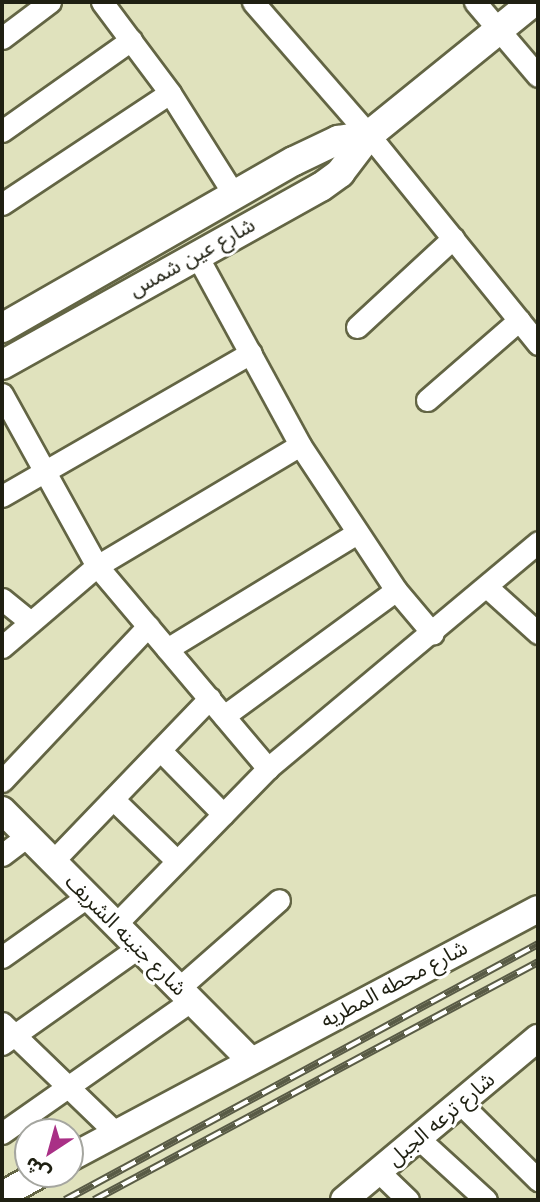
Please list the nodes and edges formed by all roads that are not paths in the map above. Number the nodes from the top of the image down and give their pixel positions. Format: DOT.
graph roads {
  1 [pos="50,2"];
  2 [pos="253,2"];
  3 [pos="475,2"];
  4 [pos="533,2"];
  5 [pos="109,4"];
  6 [pos="499,30"];
  7 [pos="2,38"];
  8 [pos="131,40"];
  9 [pos="538,76"];
  10 [pos="170,93"];
  11 [pos="2,131"];
  12 [pos="369,135"];
  13 [pos="233,193"];
  14 [pos="2,204"];
  15 [pos="453,238"];
  16 [pos="196,254"];
  17 [pos="519,320"];
  18 [pos="357,327"];
  19 [pos="2,328"];
  20 [pos="538,344"];
  21 [pos="251,353"];
  22 [pos="2,365"];
  23 [pos="2,394"];
  24 [pos="427,400"];
  25 [pos="300,445"];
  26 [pos="43,472"];
  27 [pos="2,496"];
  28 [pos="357,533"];
  29 [pos="538,542"];
  30 [pos="97,566"];
  31 [pos="487,587"];
  32 [pos="396,590"];
  33 [pos="2,599"];
  34 [pos="30,622"];
  35 [pos="148,626"];
  36 [pos="538,633"];
  37 [pos="433,634"];
  38 [pos="2,647"];
  39 [pos="167,649"];
  40 [pos="209,698"];
  41 [pos="224,716"];
  42 [pos="160,750"];
  43 [pos="268,768"];
  44 [pos="2,781"];
  45 [pos="113,799"];
  46 [pos="2,810"];
  47 [pos="223,814"];
  48 [pos="27,836"];
  49 [pos="2,855"];
  50 [pos="177,861"];
  51 [pos="53,862"];
  52 [pos="88,896"];
  53 [pos="279,900"];
  54 [pos="538,909"];
  55 [pos="116,924"];
  56 [pos="139,947"];
  57 [pos="2,957"];
  58 [pos="185,994"];
  59 [pos="6,1034"];
  60 [pos="538,1038"];
  61 [pos="250,1060"];
  62 [pos="66,1088"];
  63 [pos="460,1103"];
  64 [pos="2,1133"];
  65 [pos="116,1133"];
  66 [pos="418,1138"];
  67 [pos="84,1150"];
  68 [pos="378,1171"];
  69 [pos="538,1181"];
  70 [pos="344,1200"];
  71 [pos="408,1200"];
  72 [pos="486,1200"];
  1 -- 7 [label="street"];
  2 -- 12 [label="street"];
  3 -- 6 [label="street"];
  4 -- 6 [label="main road, شارع عين شمس"];
  5 -- 8 [label="street"];
  6 -- 9 [label="street"];
  6 -- 12 [label="main road, شارع عين شمس"];
  8 -- 10 [label="street"];
  8 -- 11 [label="street"];
  10 -- 13 [label="street"];
  10 -- 14 [label="street"];
  12 -- 13 [label="main road, شارع عين شمس"];
  12 -- 15 [label="street"];
  12 -- 16 [label="main road, شارع عين شمس"];
  13 -- 19 [label="main road, شارع عين شمس"];
  15 -- 17 [label="street"];
  15 -- 18 [label="street"];
  16 -- 21 [label="street"];
  16 -- 22 [label="main road, شارع عين شمس"];
  17 -- 20 [label="street"];
  17 -- 24 [label="street"];
  21 -- 25 [label="street"];
  21 -- 26 [label="street"];
  23 -- 26 [label="street"];
  25 -- 28 [label="street"];
  25 -- 30 [label="street"];
  26 -- 27 [label="street"];
  26 -- 30 [label="street"];
  28 -- 32 [label="street"];
  28 -- 39 [label="street"];
  29 -- 31 [label="street"];
  30 -- 34 [label="street"];
  30 -- 35 [label="street"];
  31 -- 36 [label="street"];
  31 -- 37 [label="street"];
  32 -- 37 [label="street"];
  32 -- 41 [label="street"];
  33 -- 34 [label="street"];
  34 -- 38 [label="street"];
  35 -- 39 [label="street"];
  35 -- 44 [label="street"];
  37 -- 43 [label="street"];
  39 -- 40 [label="street"];
  40 -- 41 [label="street"];
  40 -- 42 [label="street"];
  41 -- 43 [label="street"];
  42 -- 45 [label="street"];
  42 -- 47 [label="street"];
  43 -- 47 [label="street"];
  45 -- 50 [label="street"];
  45 -- 51 [label="street"];
  46 -- 48 [label="street, شارع جنينه الشريف"];
  47 -- 50 [label="street"];
  48 -- 49 [label="street"];
  48 -- 51 [label="street, شارع جنينه الشريف"];
  50 -- 55 [label="street"];
  51 -- 52 [label="street, شارع جنينه الشريف"];
  52 -- 55 [label="street, شارع جنينه الشريف"];
  52 -- 57 [label="street"];
  53 -- 58 [label="street"];
  54 -- 61 [label="street, شارع محطه المطريه"];
  55 -- 56 [label="street, شارع جنينه الشريف"];
  56 -- 58 [label="street, شارع جنينه الشريف"];
  56 -- 59 [label="street"];
  58 -- 61 [label="street, شارع جنينه الشريف"];
  58 -- 62 [label="street"];
  59 -- 62 [label="street"];
  60 -- 63 [label="street, شارع ترعه الجبل"];
  61 -- 65 [label="street, شارع محطه المطريه"];
  62 -- 64 [label="street"];
  62 -- 65 [label="street"];
  63 -- 66 [label="street, شارع ترعه الجبل"];
  63 -- 69 [label="street"];
  65 -- 67 [label="street, شارع محطه المطريه"];
  66 -- 68 [label="street, شارع ترعه الجبل"];
  66 -- 72 [label="street"];
  68 -- 70 [label="street, شارع ترعه الجبل"];
  68 -- 71 [label="street"];
}
